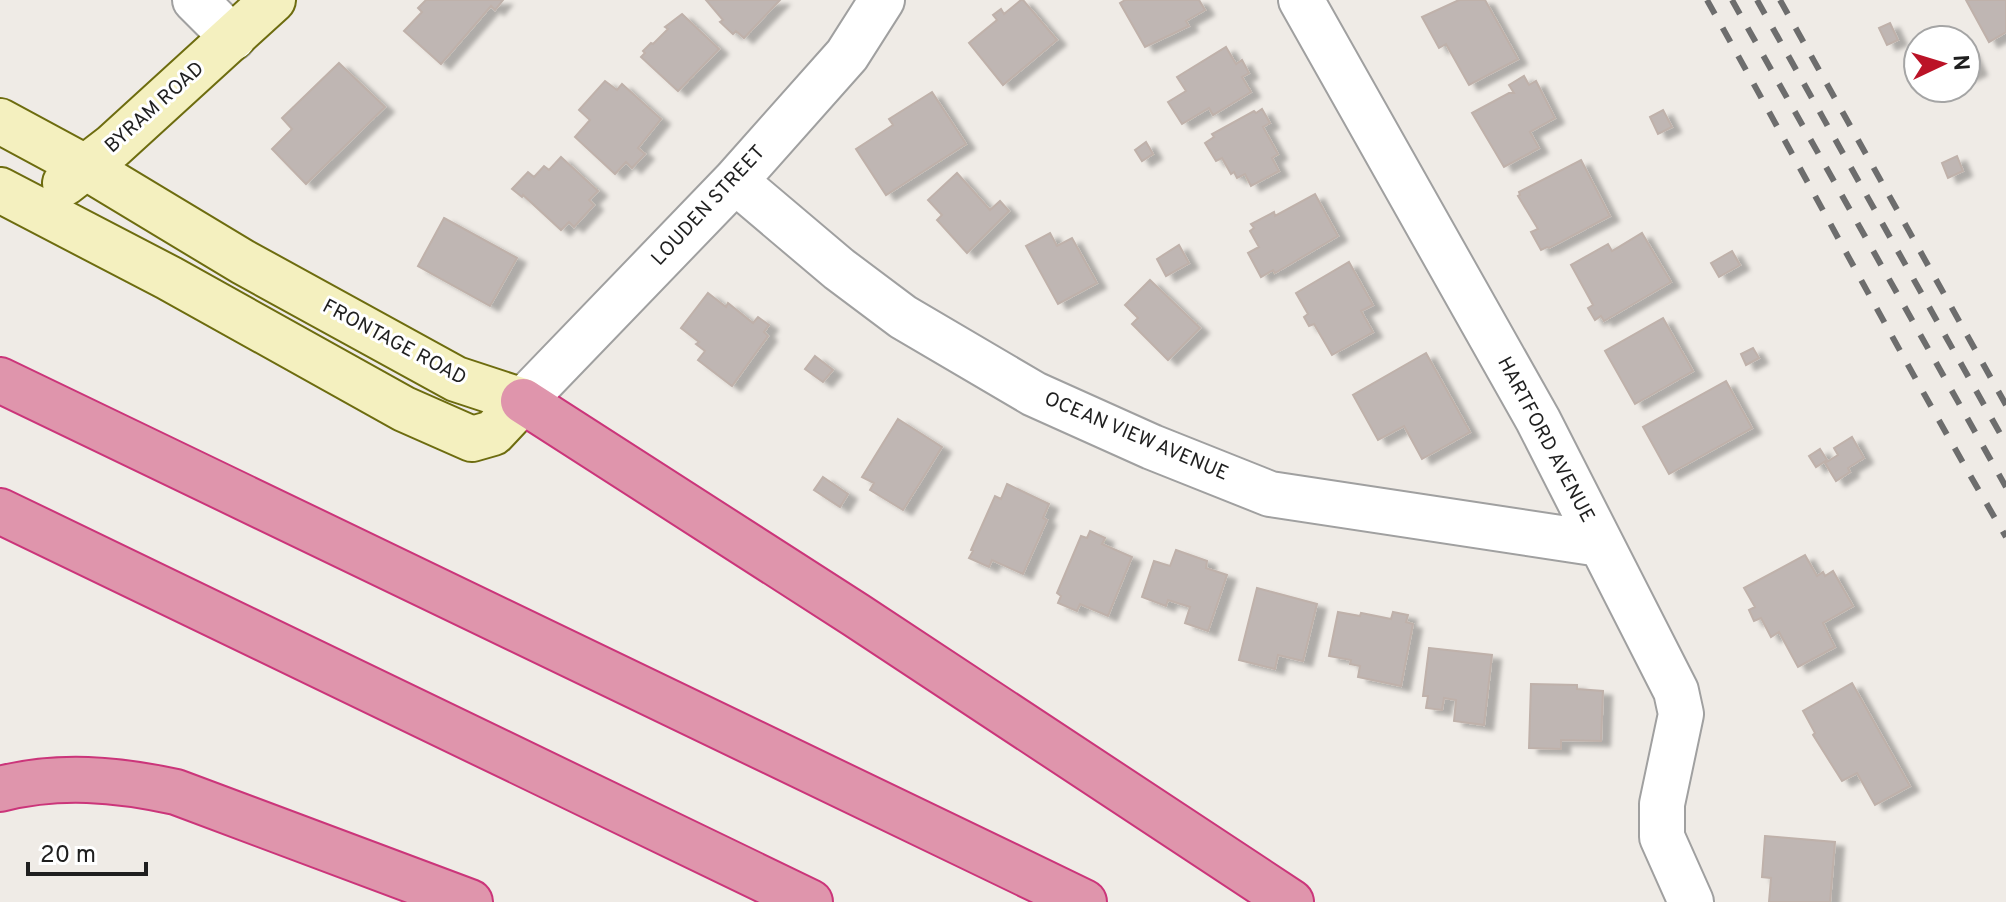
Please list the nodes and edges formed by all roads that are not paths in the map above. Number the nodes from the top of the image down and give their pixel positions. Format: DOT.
graph roads {
  1 [pos="195,0"];
  2 [pos="273,0"];
  3 [pos="882,0"];
  4 [pos="1301,0"];
  5 [pos="233,38"];
  6 [pos="0,121"];
  7 [pos="87,168"];
  8 [pos="735,181"];
  9 [pos="15,198"];
  10 [pos="0,380"];
  11 [pos="523,401"];
  12 [pos="0,511"];
  13 [pos="1600,544"];
  14 [pos="0,789"];
  15 [pos="470,902"];
  16 [pos="810,902"];
  17 [pos="1084,902"];
  18 [pos="1291,902"];
  19 [pos="1691,902"];
  1 -- 5 [label="street"];
  2 -- 5 [label="main road, BYRAM ROAD"];
  3 -- 8 [label="street, LOUDEN STREET"];
  4 -- 13 [label="street, HARTFORD AVENUE"];
  5 -- 7 [label="main road, BYRAM ROAD"];
  6 -- 7 [label="main road, FRONTAGE ROAD"];
  7 -- 9 [label="main road, BYRAM ROAD"];
  7 -- 11 [label="main road, FRONTAGE ROAD"];
  8 -- 11 [label="street, LOUDEN STREET"];
  8 -- 13 [label="street, OCEAN VIEW AVENUE"];
  9 -- 11 [label="main road"];
  10 -- 17 [label="highway"];
  11 -- 18 [label="highway"];
  12 -- 16 [label="highway"];
  13 -- 19 [label="street, HARTFORD AVENUE"];
  14 -- 15 [label="highway"];
}
